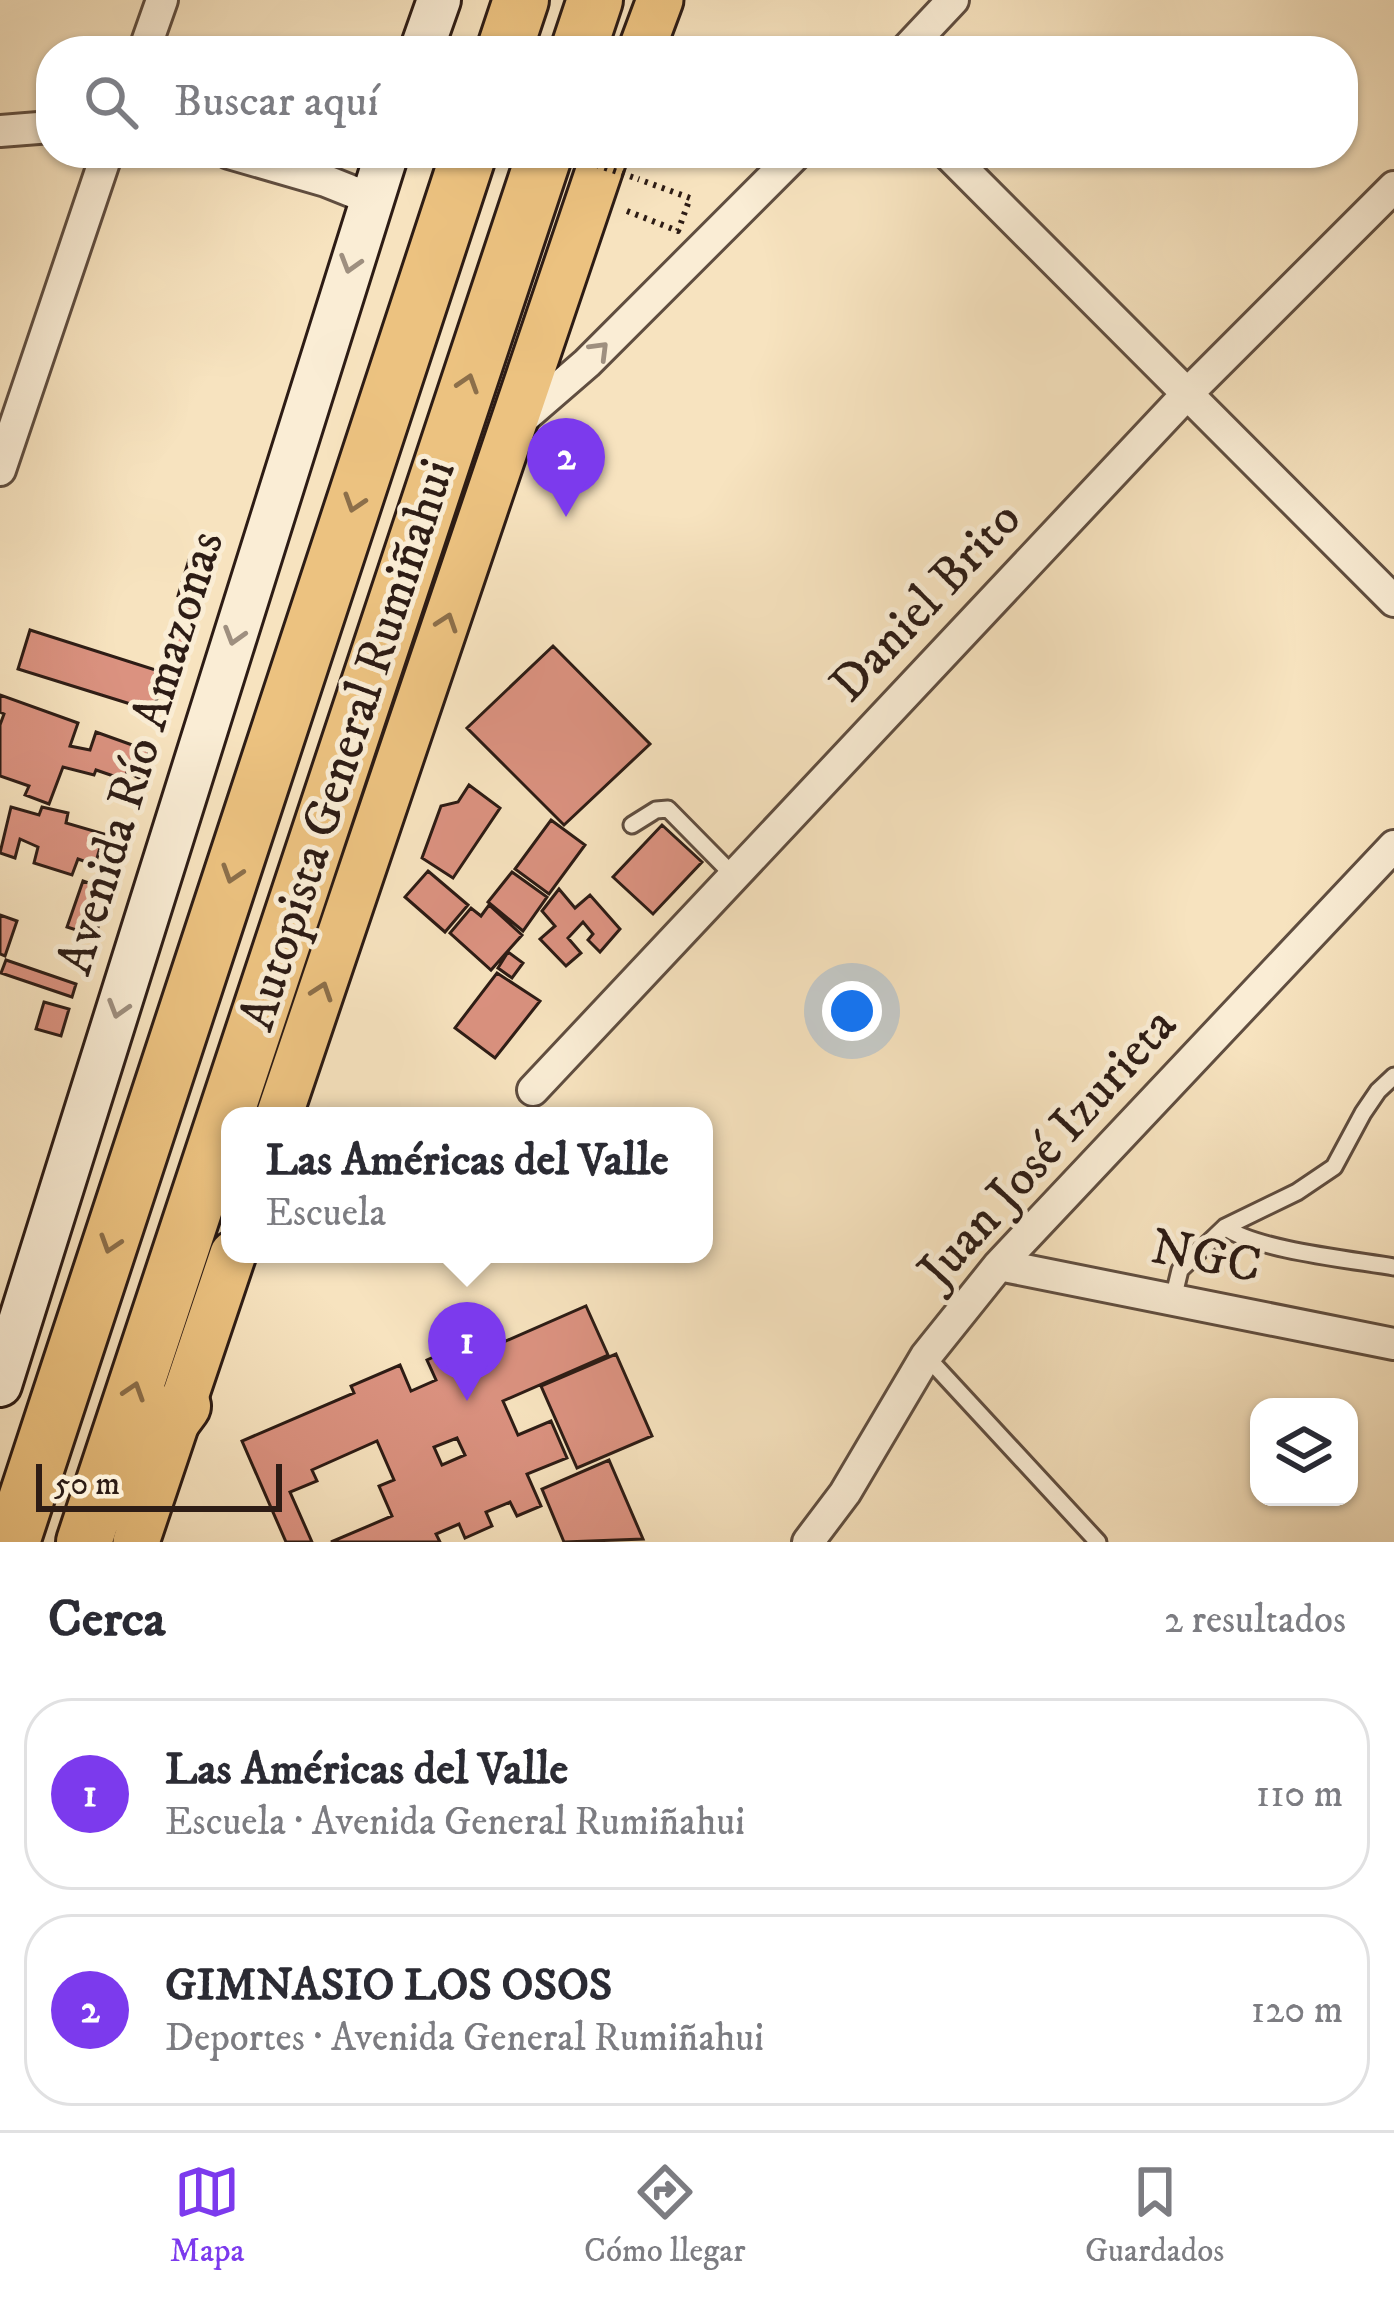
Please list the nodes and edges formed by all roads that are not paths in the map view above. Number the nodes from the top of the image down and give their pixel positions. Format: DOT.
graph roads {
  1 [pos="162,0"];
  2 [pos="439,0"];
  3 [pos="521,0"];
  4 [pos="595,0"];
  5 [pos="660,0"];
  6 [pos="944,6"];
  7 [pos="149,36"];
  8 [pos="426,36"];
  9 [pos="509,36"];
  10 [pos="583,36"];
  11 [pos="647,36"];
  12 [pos="917,36"];
  13 [pos="36,128"];
  14 [pos="0,131"];
  15 [pos="102,168"];
  16 [pos="281,168"];
  17 [pos="382,168"];
  18 [pos="465,168"];
  19 [pos="539,168"];
  20 [pos="620,168"];
  21 [pos="782,168"];
  22 [pos="962,168"];
  23 [pos="1394,187"];
  24 [pos="370,200"];
  25 [pos="1187,394"];
  26 [pos="513,427"];
  27 [pos="0,470"];
  28 [pos="1394,601"];
  29 [pos="632,825"];
  30 [pos="1394,846"];
  31 [pos="1381,875"];
  32 [pos="734,876"];
  33 [pos="1394,1076"];
  34 [pos="533,1090"];
  35 [pos="228,1107"];
  36 [pos="282,1107"];
  37 [pos="221,1128"];
  38 [pos="1226,1227"];
  39 [pos="230,1263"];
  40 [pos="999,1265"];
  41 [pos="1394,1268"];
  42 [pos="1173,1299"];
  43 [pos="1394,1344"];
  44 [pos="926,1356"];
  45 [pos="0,1385"];
  46 [pos="183,1406"];
  47 [pos="12,1542"];
  48 [pos="84,1542"];
  49 [pos="115,1542"];
  50 [pos="136,1542"];
  51 [pos="808,1542"];
  52 [pos="1098,1542"];
  1 -- 7 [label="street"];
  2 -- 8 [label="main road"];
  3 -- 9 [label="highway"];
  4 -- 10 [label="highway"];
  5 -- 11 [label="main road"];
  6 -- 12 [label="street"];
  13 -- 14 [label="street"];
  15 -- 27 [label="street"];
  16 -- 24 [label="street"];
  17 -- 24 [label="main road, Avenida Río Amazonas"];
  18 -- 47 [label="highway, Autopista General Rumiñahui, one-way"];
  35 -- 19 [label="highway, Autopista General Rumiñahui, one-way"];
  20 -- 26 [label="main road"];
  26 -- 21 [label="street, one-way"];
  22 -- 25 [label="street"];
  23 -- 25 [label="street, Daniel Brito"];
  24 -- 45 [label="main road, Avenida Río Amazonas, one-way"];
  25 -- 28 [label="street"];
  25 -- 32 [label="street, Daniel Brito"];
  36 -- 26 [label="main road, one-way"];
  29 -- 32 [label="lane"];
  30 -- 31 [label="street, Juan José Izurieta"];
  31 -- 40 [label="street, Juan José Izurieta"];
  32 -- 34 [label="street, Daniel Brito"];
  33 -- 38 [label="lane"];
  48 -- 37 [label="highway, Autopista General Rumiñahui, one-way"];
  38 -- 41 [label="lane"];
  38 -- 42 [label="lane"];
  39 -- 46 [label="main road"];
  40 -- 42 [label="street, NGC"];
  40 -- 44 [label="street, Juan José Izurieta"];
  42 -- 43 [label="street, NGC"];
  44 -- 51 [label="street, Juan José Izurieta"];
  44 -- 52 [label="lane"];
  46 -- 49 [label="highway"];
  46 -- 50 [label="main road"];
}
